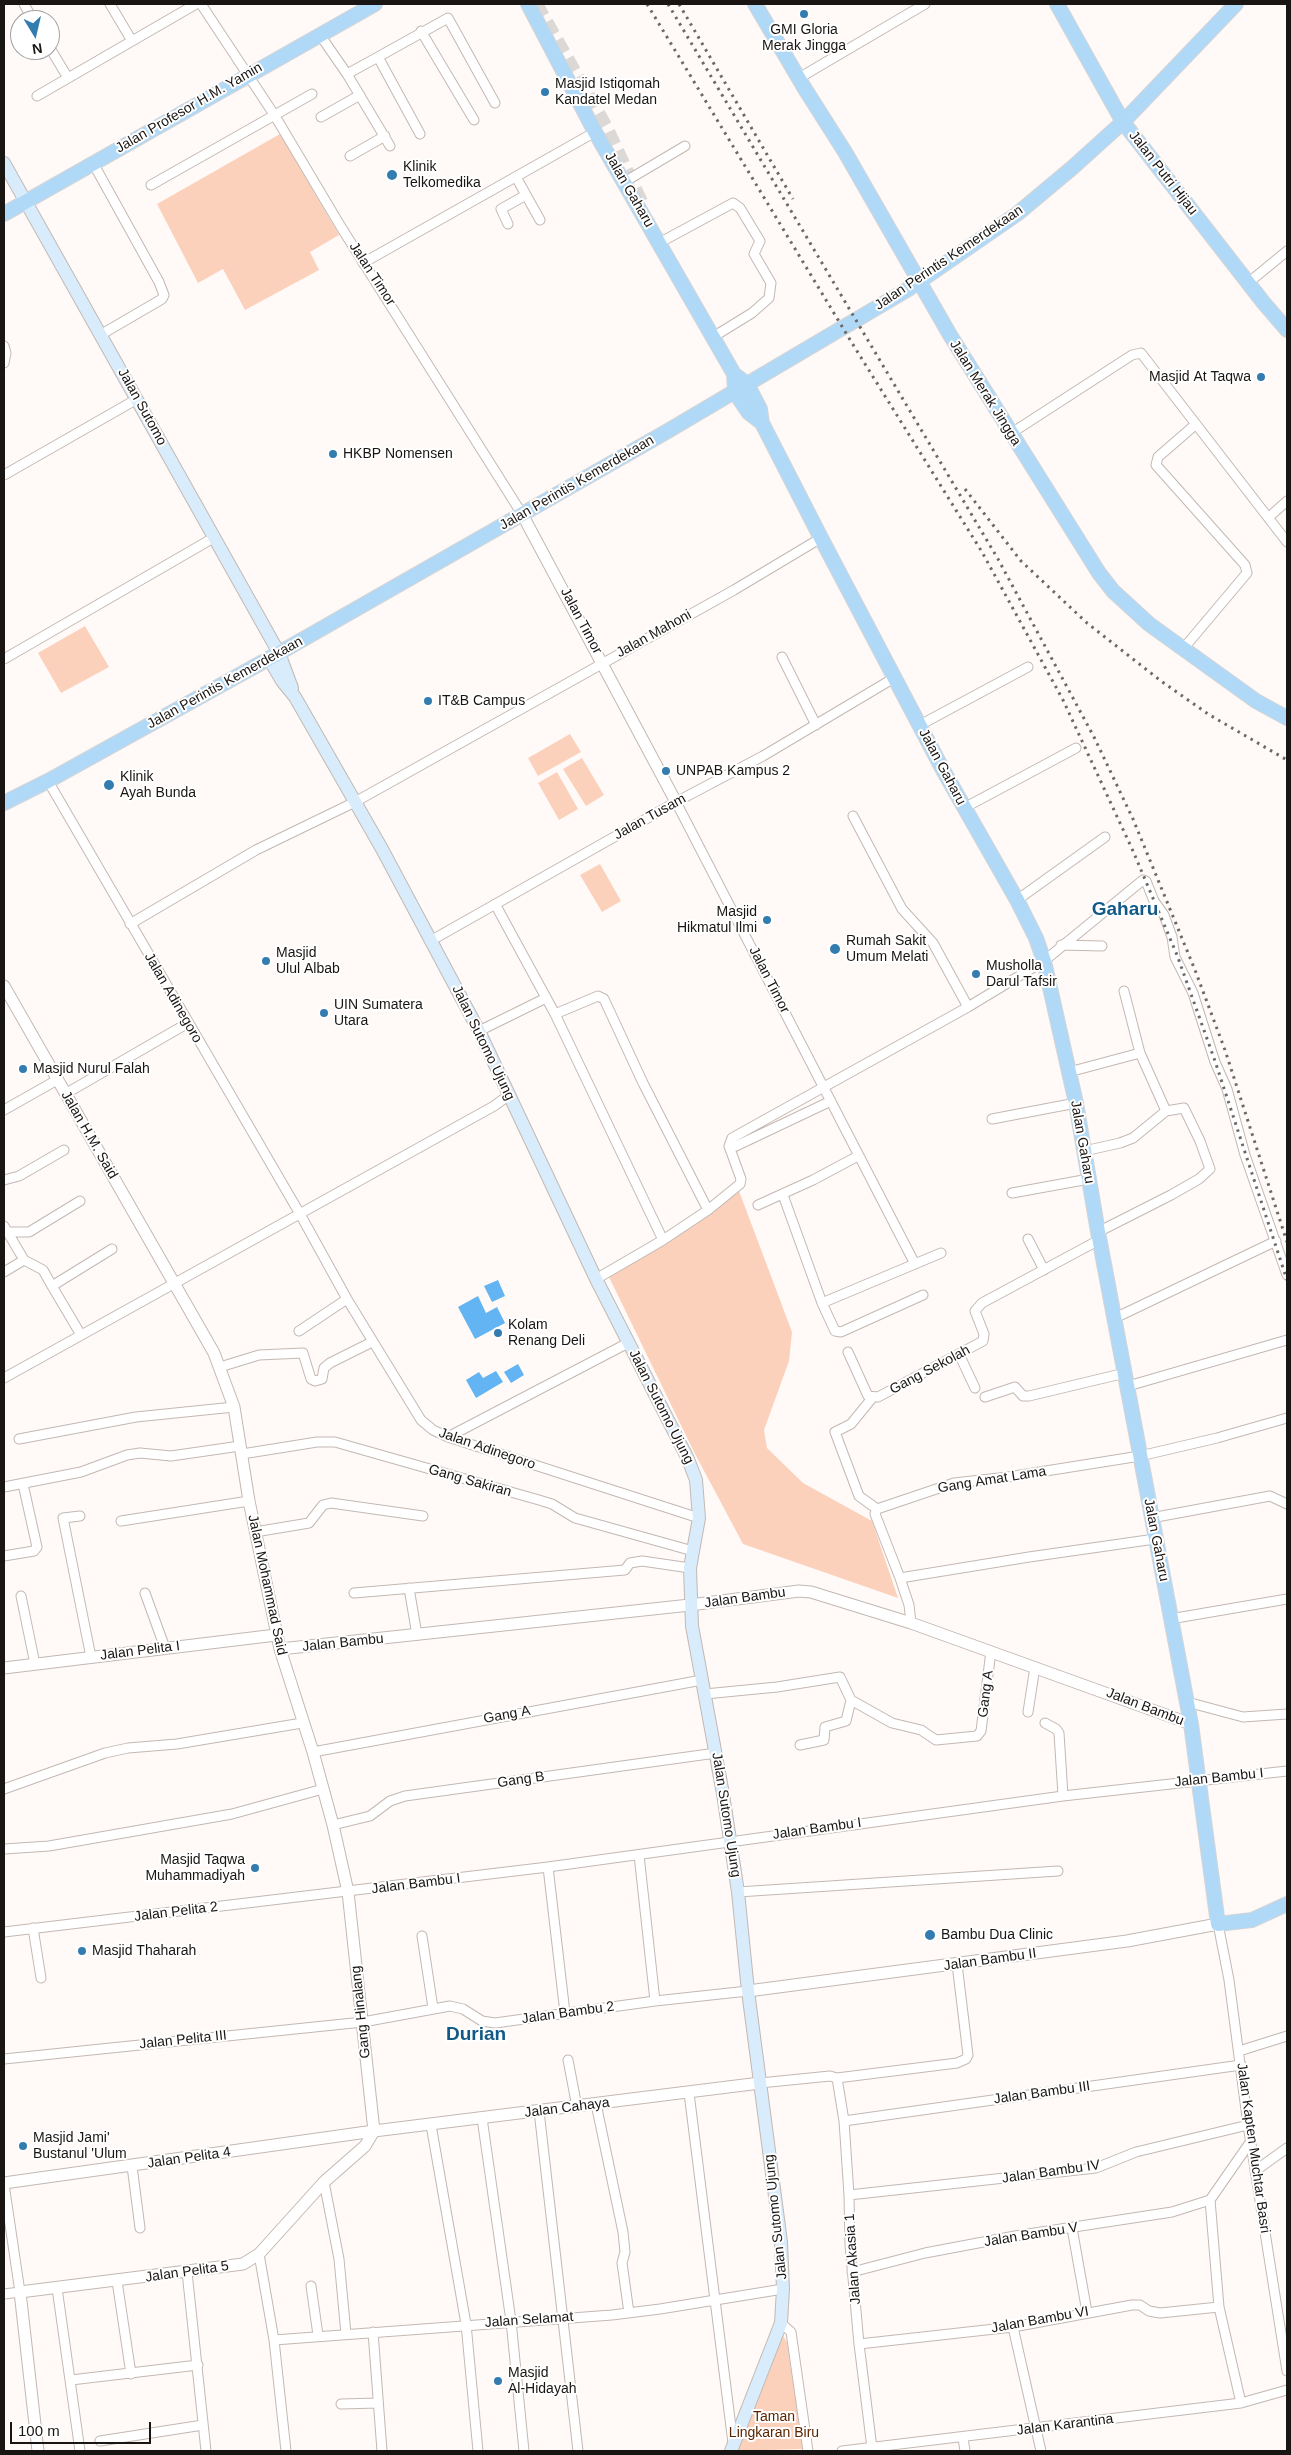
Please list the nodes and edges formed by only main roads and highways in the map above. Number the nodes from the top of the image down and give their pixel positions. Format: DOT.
graph roads {
  1 [pos="374,4"];
  2 [pos="528,4"];
  3 [pos="755,4"];
  4 [pos="1057,4"];
  5 [pos="1236,4"];
  6 [pos="1123,122"];
  7 [pos="4,163"];
  8 [pos="26,201"];
  9 [pos="4,214"];
  10 [pos="920,281"];
  11 [pos="1287,330"];
  12 [pos="741,387"];
  13 [pos="274,656"];
  14 [pos="1287,718"];
  15 [pos="4,803"];
  16 [pos="1287,1904"];
  17 [pos="1218,1924"];
  18 [pos="732,2448"];
  1 -- 8 [label="main road, Jalan Profesor H.M. Yamin"];
  2 -- 12 [label="main road, Jalan Gaharu"];
  3 -- 10 [label="main road, Jalan Merak Jingga"];
  4 -- 6 [label="main road, Jalan Putri Hijau"];
  5 -- 6 [label="main road, Jalan Perintis Kemerdekaan"];
  6 -- 10 [label="main road, Jalan Perintis Kemerdekaan"];
  6 -- 11 [label="main road, Jalan Putri Hijau"];
  7 -- 8 [label="main road, Jalan Sutomo"];
  8 -- 9 [label="main road, Jalan Profesor H.M. Yamin"];
  8 -- 13 [label="main road, Jalan Sutomo"];
  10 -- 12 [label="main road, Jalan Perintis Kemerdekaan"];
  10 -- 14 [label="main road, Jalan Merak Jingga"];
  12 -- 13 [label="main road, Jalan Perintis Kemerdekaan"];
  12 -- 17 [label="main road, Jalan Gaharu"];
  13 -- 15 [label="main road, Jalan Perintis Kemerdekaan"];
  13 -- 18 [label="main road, Jalan Sutomo Ujung"];
  16 -- 17 [label="main road, Jalan Bambu II"];
}
